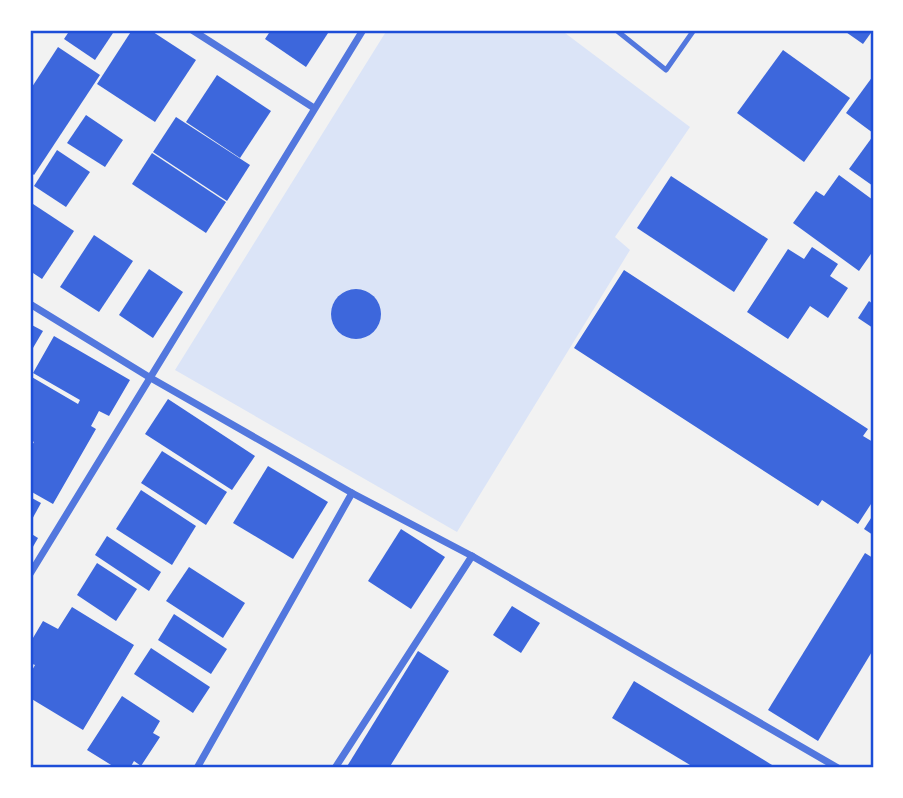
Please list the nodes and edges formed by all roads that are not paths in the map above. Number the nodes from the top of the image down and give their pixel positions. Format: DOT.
graph roads {
  1 [pos="192,30"];
  2 [pos="363,30"];
  3 [pos="617,30"];
  4 [pos="694,30"];
  5 [pos="314,108"];
  6 [pos="30,304"];
  7 [pos="149,377"];
  8 [pos="352,493"];
  9 [pos="472,556"];
  10 [pos="30,574"];
  11 [pos="197,768"];
  12 [pos="335,768"];
  13 [pos="838,768"];
  1 -- 5 [label="street"];
  2 -- 5 [label="street"];
  3 -- 4 [label="lane"];
  5 -- 7 [label="street"];
  6 -- 7 [label="street"];
  7 -- 8 [label="street"];
  7 -- 10 [label="street"];
  8 -- 9 [label="street"];
  8 -- 11 [label="street"];
  9 -- 12 [label="street"];
  9 -- 13 [label="street"];
}
